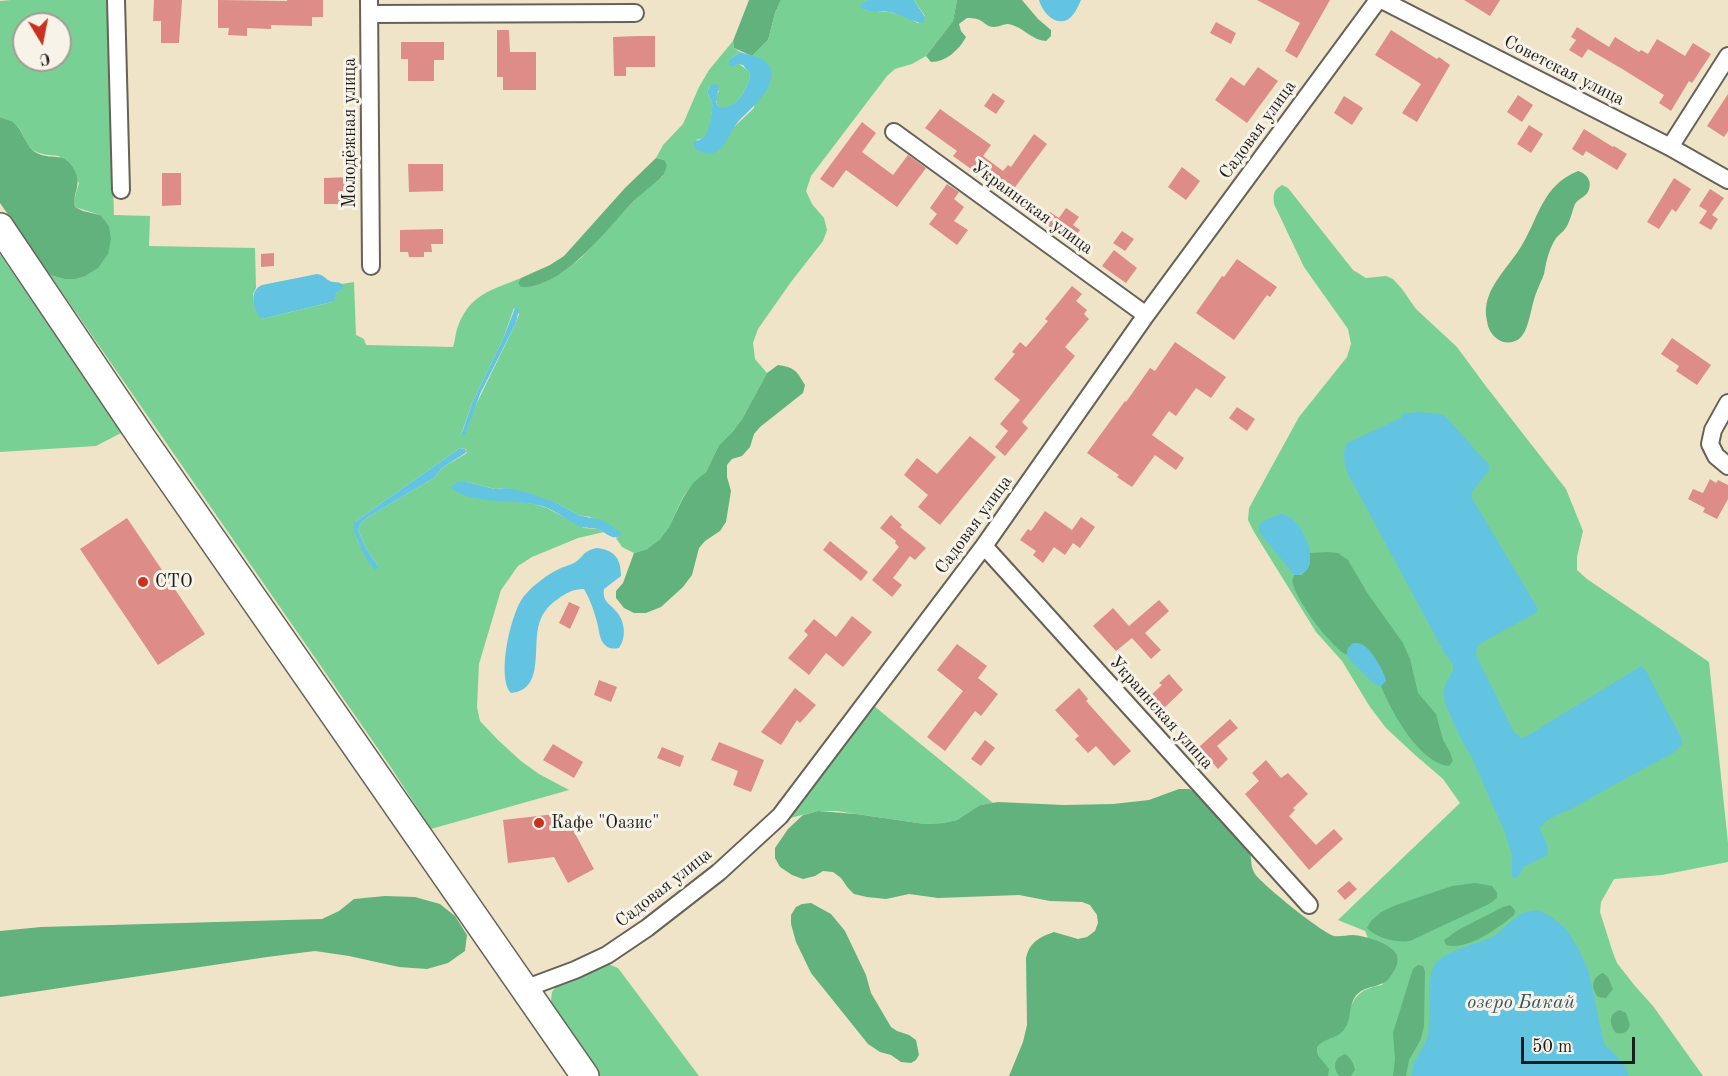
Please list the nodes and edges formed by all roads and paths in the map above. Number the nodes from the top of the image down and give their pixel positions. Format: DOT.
graph roads {
  1 [pos="116,0"];
  2 [pos="1380,0"];
  3 [pos="369,7"];
  4 [pos="635,13"];
  5 [pos="1728,56"];
  6 [pos="894,132"];
  7 [pos="1670,147"];
  8 [pos="1728,180"];
  9 [pos="121,190"];
  10 [pos="0,227"];
  11 [pos="371,266"];
  12 [pos="1146,315"];
  13 [pos="1728,403"];
  14 [pos="1725,464"];
  15 [pos="984,546"];
  16 [pos="1310,905"];
  17 [pos="524,989"];
  18 [pos="585,1076"];
  1 -- 9 [label="street"];
  2 -- 7 [label="street, Советская улица"];
  2 -- 12 [label="street, Садовая улица"];
  3 -- 4 [label="street"];
  3 -- 11 [label="street, Молодёжная улица"];
  5 -- 7 [label="street"];
  6 -- 12 [label="street, Украинская улица"];
  7 -- 8 [label="street, Советская улица"];
  10 -- 17 [label="main road"];
  12 -- 15 [label="street, Садовая улица"];
  13 -- 14 [label="street"];
  15 -- 16 [label="street, Украинская улица"];
  15 -- 17 [label="street, Садовая улица"];
  17 -- 18 [label="main road"];
}
